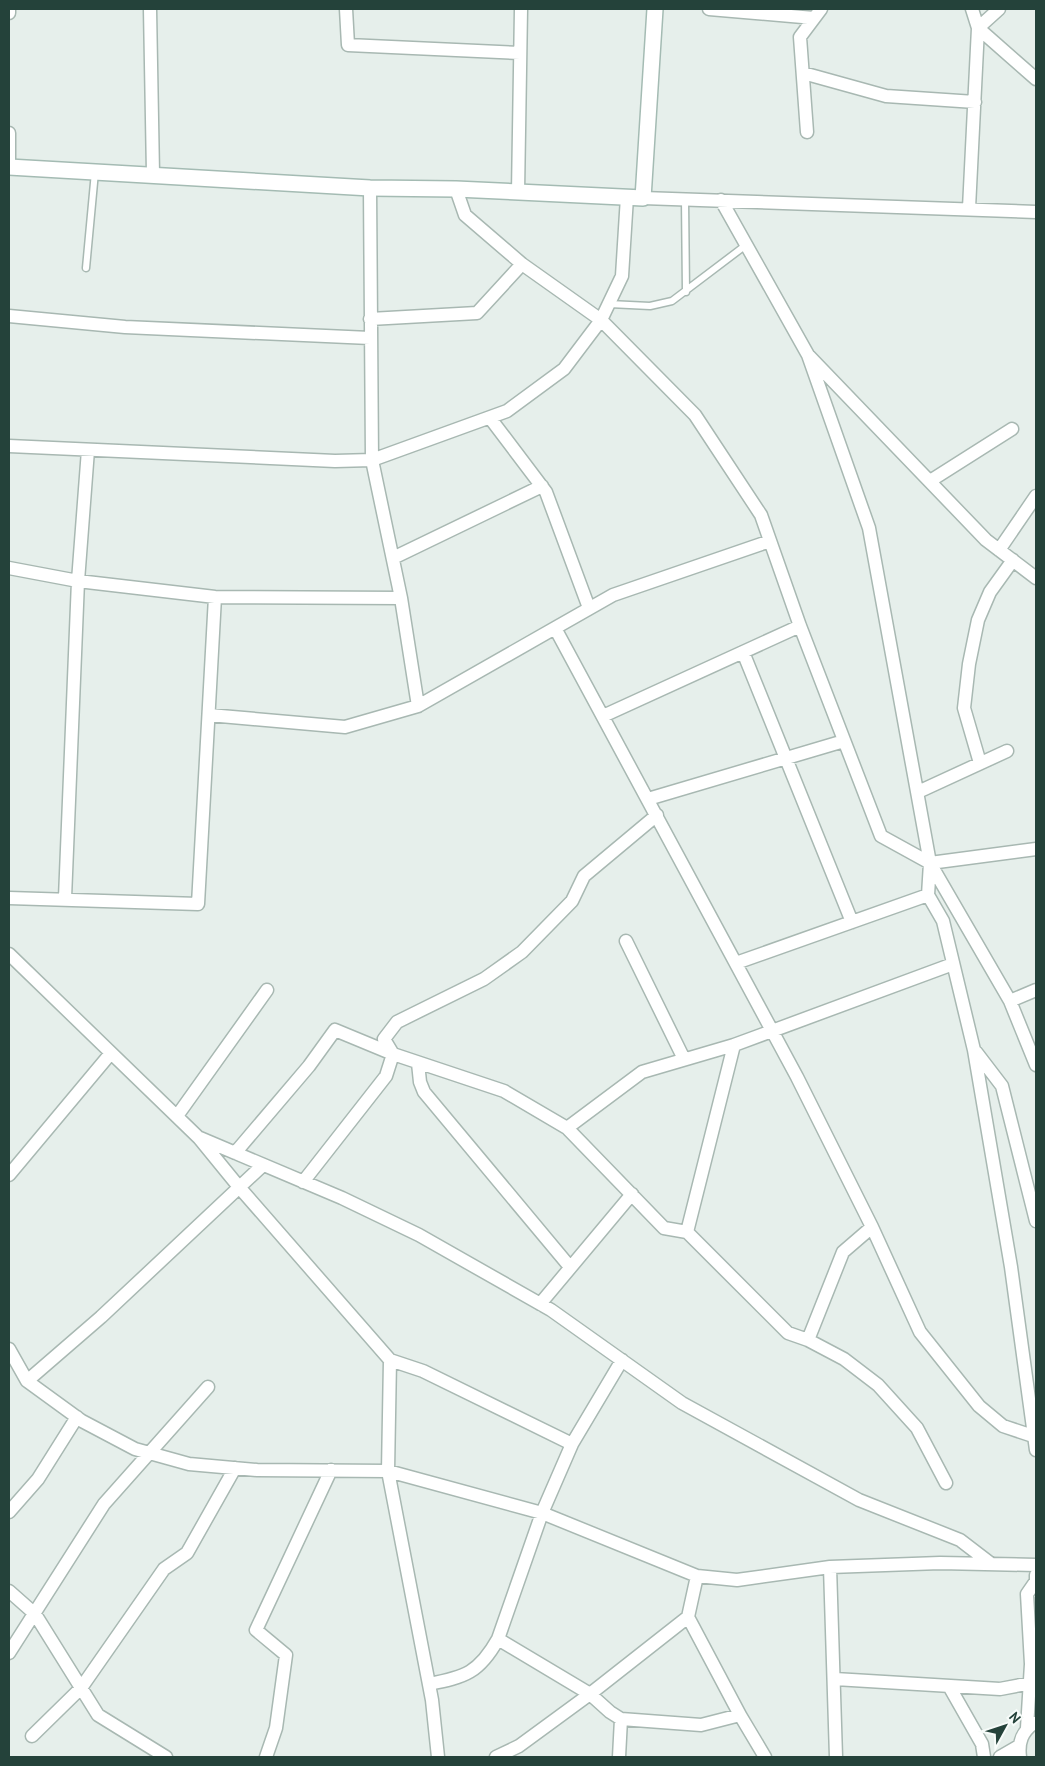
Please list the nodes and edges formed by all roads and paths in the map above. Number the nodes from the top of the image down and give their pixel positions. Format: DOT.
graph roads {
  1 [pos="9,9"];
  2 [pos="150,9"];
  3 [pos="346,9"];
  4 [pos="521,9"];
  5 [pos="655,9"];
  6 [pos="709,9"];
  7 [pos="972,9"];
  8 [pos="999,9"];
  9 [pos="9,13"];
  10 [pos="817,14"];
  11 [pos="978,28"];
  12 [pos="520,53"];
  13 [pos="803,73"];
  14 [pos="1036,79"];
  15 [pos="975,102"];
  16 [pos="807,132"];
  17 [pos="9,133"];
  18 [pos="9,166"];
  19 [pos="95,171"];
  20 [pos="153,174"];
  21 [pos="370,188"];
  22 [pos="456,189"];
  23 [pos="518,192"];
  24 [pos="627,197"];
  25 [pos="643,198"];
  26 [pos="685,199"];
  27 [pos="721,200"];
  28 [pos="969,208"];
  29 [pos="1036,212"];
  30 [pos="746,245"];
  31 [pos="522,264"];
  32 [pos="86,268"];
  33 [pos="686,292"];
  34 [pos="609,304"];
  35 [pos="9,316"];
  36 [pos="370,319"];
  37 [pos="601,320"];
  38 [pos="370,338"];
  39 [pos="808,355"];
  40 [pos="490,418"];
  41 [pos="1012,429"];
  42 [pos="9,446"];
  43 [pos="88,450"];
  44 [pos="372,460"];
  45 [pos="930,482"];
  46 [pos="542,486"];
  47 [pos="1036,496"];
  48 [pos="770,541"];
  49 [pos="1000,550"];
  50 [pos="392,558"];
  51 [pos="1013,560"];
  52 [pos="9,568"];
  53 [pos="1036,578"];
  54 [pos="78,581"];
  55 [pos="215,598"];
  56 [pos="401,598"];
  57 [pos="589,608"];
  58 [pos="800,626"];
  59 [pos="555,628"];
  60 [pos="743,652"];
  61 [pos="418,706"];
  62 [pos="209,715"];
  63 [pos="603,716"];
  64 [pos="844,741"];
  65 [pos="1007,751"];
  66 [pos="786,758"];
  67 [pos="980,763"];
  68 [pos="918,792"];
  69 [pos="648,799"];
  70 [pos="657,815"];
  71 [pos="1036,850"];
  72 [pos="930,863"];
  73 [pos="928,895"];
  74 [pos="9,898"];
  75 [pos="64,898"];
  76 [pos="852,922"];
  77 [pos="626,941"];
  78 [pos="9,954"];
  79 [pos="736,963"];
  80 [pos="953,964"];
  81 [pos="266,990"];
  82 [pos="1036,990"];
  83 [pos="1010,1002"];
  84 [pos="772,1030"];
  85 [pos="734,1045"];
  86 [pos="974,1050"];
  87 [pos="111,1053"];
  88 [pos="393,1054"];
  89 [pos="684,1059"];
  90 [pos="418,1062"];
  91 [pos="1036,1065"];
  92 [pos="177,1116"];
  93 [pos="567,1128"];
  94 [pos="199,1138"];
  95 [pos="235,1153"];
  96 [pos="263,1164"];
  97 [pos="9,1174"];
  98 [pos="304,1182"];
  99 [pos="239,1187"];
  100 [pos="632,1194"];
  101 [pos="1036,1221"];
  102 [pos="872,1227"];
  103 [pos="687,1232"];
  104 [pos="570,1267"];
  105 [pos="540,1304"];
  106 [pos="808,1340"];
  107 [pos="9,1349"];
  108 [pos="390,1360"];
  109 [pos="622,1360"];
  110 [pos="27,1381"];
  111 [pos="208,1387"];
  112 [pos="77,1417"];
  113 [pos="1033,1436"];
  114 [pos="572,1444"];
  115 [pos="1036,1450"];
  116 [pos="150,1453"];
  117 [pos="235,1468"];
  118 [pos="331,1470"];
  119 [pos="388,1471"];
  120 [pos="946,1483"];
  121 [pos="9,1512"];
  122 [pos="542,1513"];
  123 [pos="990,1563"];
  124 [pos="1036,1564"];
  125 [pos="830,1567"];
  126 [pos="1036,1575"];
  127 [pos="697,1576"];
  128 [pos="1036,1581"];
  129 [pos="9,1591"];
  130 [pos="35,1614"];
  131 [pos="688,1616"];
  132 [pos="498,1639"];
  133 [pos="9,1653"];
  134 [pos="834,1679"];
  135 [pos="1031,1683"];
  136 [pos="429,1684"];
  137 [pos="949,1686"];
  138 [pos="81,1688"];
  139 [pos="590,1694"];
  140 [pos="740,1715"];
  141 [pos="621,1719"];
  142 [pos="1032,1725"];
  143 [pos="32,1736"];
  144 [pos="1019,1752"];
  145 [pos="166,1757"];
  146 [pos="266,1757"];
  147 [pos="438,1757"];
  148 [pos="496,1757"];
  149 [pos="619,1757"];
  150 [pos="765,1757"];
  151 [pos="836,1757"];
  152 [pos="984,1757"];
  153 [pos="1000,1757"];
  1 -- 9 [label="street"];
  2 -- 20 [label="street"];
  3 -- 12 [label="street"];
  4 -- 12 [label="street"];
  5 -- 25 [label="main road"];
  6 -- 10 [label="street"];
  7 -- 11 [label="street"];
  8 -- 11 [label="street"];
  10 -- 13 [label="street"];
  11 -- 14 [label="street"];
  11 -- 15 [label="street"];
  12 -- 23 [label="street"];
  13 -- 15 [label="street"];
  13 -- 16 [label="street"];
  15 -- 28 [label="street"];
  17 -- 18 [label="street"];
  18 -- 19 [label="main road"];
  19 -- 20 [label="main road"];
  19 -- 32 [label="lane"];
  20 -- 21 [label="main road"];
  21 -- 22 [label="main road"];
  21 -- 36 [label="street"];
  22 -- 23 [label="main road"];
  22 -- 31 [label="street"];
  23 -- 24 [label="main road"];
  24 -- 25 [label="main road"];
  24 -- 34 [label="street"];
  25 -- 26 [label="street"];
  26 -- 27 [label="street"];
  26 -- 33 [label="lane"];
  27 -- 28 [label="street"];
  27 -- 30 [label="street"];
  28 -- 29 [label="street"];
  30 -- 33 [label="lane"];
  30 -- 39 [label="street"];
  31 -- 36 [label="street"];
  31 -- 37 [label="street"];
  33 -- 34 [label="lane"];
  34 -- 37 [label="street"];
  35 -- 38 [label="street"];
  36 -- 38 [label="street"];
  37 -- 40 [label="street"];
  37 -- 48 [label="street"];
  38 -- 44 [label="street"];
  39 -- 45 [label="street"];
  39 -- 68 [label="street"];
  40 -- 44 [label="street"];
  40 -- 46 [label="street"];
  41 -- 45 [label="street"];
  42 -- 43 [label="street"];
  43 -- 44 [label="street"];
  43 -- 54 [label="street"];
  44 -- 50 [label="street"];
  45 -- 49 [label="street"];
  46 -- 50 [label="street"];
  46 -- 57 [label="street"];
  47 -- 49 [label="street"];
  48 -- 57 [label="street"];
  48 -- 58 [label="street"];
  49 -- 51 [label="street"];
  50 -- 56 [label="street"];
  51 -- 53 [label="street"];
  51 -- 67 [label="street"];
  52 -- 54 [label="street"];
  54 -- 55 [label="street"];
  54 -- 75 [label="street"];
  55 -- 56 [label="street"];
  55 -- 62 [label="street"];
  56 -- 61 [label="street"];
  57 -- 59 [label="street"];
  58 -- 60 [label="street"];
  58 -- 64 [label="street"];
  59 -- 61 [label="street"];
  59 -- 63 [label="street"];
  60 -- 63 [label="street"];
  60 -- 66 [label="street"];
  61 -- 62 [label="street"];
  62 -- 75 [label="street"];
  63 -- 69 [label="street"];
  64 -- 66 [label="street"];
  64 -- 72 [label="street"];
  65 -- 67 [label="street"];
  66 -- 69 [label="street"];
  66 -- 76 [label="street"];
  67 -- 68 [label="street"];
  68 -- 72 [label="street"];
  69 -- 70 [label="street"];
  70 -- 79 [label="street"];
  70 -- 88 [label="street"];
  71 -- 72 [label="street"];
  72 -- 73 [label="street"];
  72 -- 83 [label="street"];
  73 -- 76 [label="street"];
  73 -- 80 [label="street"];
  74 -- 75 [label="street"];
  76 -- 79 [label="street"];
  77 -- 89 [label="street"];
  78 -- 87 [label="street"];
  79 -- 84 [label="street"];
  80 -- 84 [label="street"];
  80 -- 86 [label="street"];
  81 -- 92 [label="street"];
  82 -- 83 [label="street"];
  83 -- 91 [label="street"];
  84 -- 85 [label="street"];
  84 -- 102 [label="street"];
  85 -- 89 [label="street"];
  85 -- 103 [label="street"];
  86 -- 101 [label="street"];
  86 -- 113 [label="street"];
  87 -- 92 [label="street"];
  87 -- 97 [label="street"];
  88 -- 90 [label="street"];
  88 -- 95 [label="street"];
  88 -- 98 [label="street"];
  89 -- 93 [label="street"];
  90 -- 93 [label="street"];
  90 -- 104 [label="street"];
  92 -- 94 [label="street"];
  93 -- 100 [label="street"];
  94 -- 95 [label="street"];
  94 -- 99 [label="street"];
  95 -- 96 [label="street"];
  96 -- 98 [label="street"];
  96 -- 99 [label="street"];
  98 -- 105 [label="street"];
  99 -- 108 [label="street"];
  99 -- 110 [label="street"];
  100 -- 103 [label="street"];
  100 -- 104 [label="street"];
  102 -- 106 [label="street"];
  102 -- 113 [label="street"];
  103 -- 106 [label="street"];
  104 -- 105 [label="street"];
  105 -- 109 [label="street"];
  106 -- 120 [label="street"];
  107 -- 110 [label="street"];
  108 -- 114 [label="street"];
  108 -- 119 [label="street"];
  109 -- 114 [label="street"];
  109 -- 123 [label="street"];
  110 -- 112 [label="street"];
  111 -- 116 [label="street"];
  112 -- 116 [label="street"];
  112 -- 121 [label="street"];
  113 -- 115 [label="street"];
  114 -- 122 [label="street"];
  116 -- 117 [label="street"];
  116 -- 130 [label="street"];
  117 -- 118 [label="street"];
  117 -- 138 [label="street"];
  118 -- 119 [label="street"];
  118 -- 146 [label="street"];
  119 -- 122 [label="street"];
  119 -- 136 [label="street"];
  122 -- 127 [label="street"];
  122 -- 132 [label="street"];
  123 -- 124 [label="street"];
  123 -- 125 [label="street"];
  125 -- 127 [label="street"];
  125 -- 134 [label="street"];
  126 -- 128 [label="street"];
  127 -- 131 [label="street"];
  128 -- 135 [label="street"];
  129 -- 130 [label="street"];
  130 -- 133 [label="street"];
  130 -- 138 [label="street"];
  131 -- 139 [label="street"];
  131 -- 140 [label="street"];
  132 -- 136 [label="street"];
  132 -- 139 [label="street"];
  134 -- 137 [label="street"];
  134 -- 151 [label="street"];
  135 -- 137 [label="street"];
  135 -- 142 [label="street"];
  136 -- 147 [label="street"];
  137 -- 152 [label="street"];
  138 -- 143 [label="street"];
  138 -- 145 [label="street"];
  139 -- 141 [label="street"];
  139 -- 148 [label="street"];
  140 -- 141 [label="street"];
  140 -- 150 [label="street"];
  141 -- 149 [label="street"];
  142 -- 144 [label="street"];
  144 -- 153 [label="street"];
}
